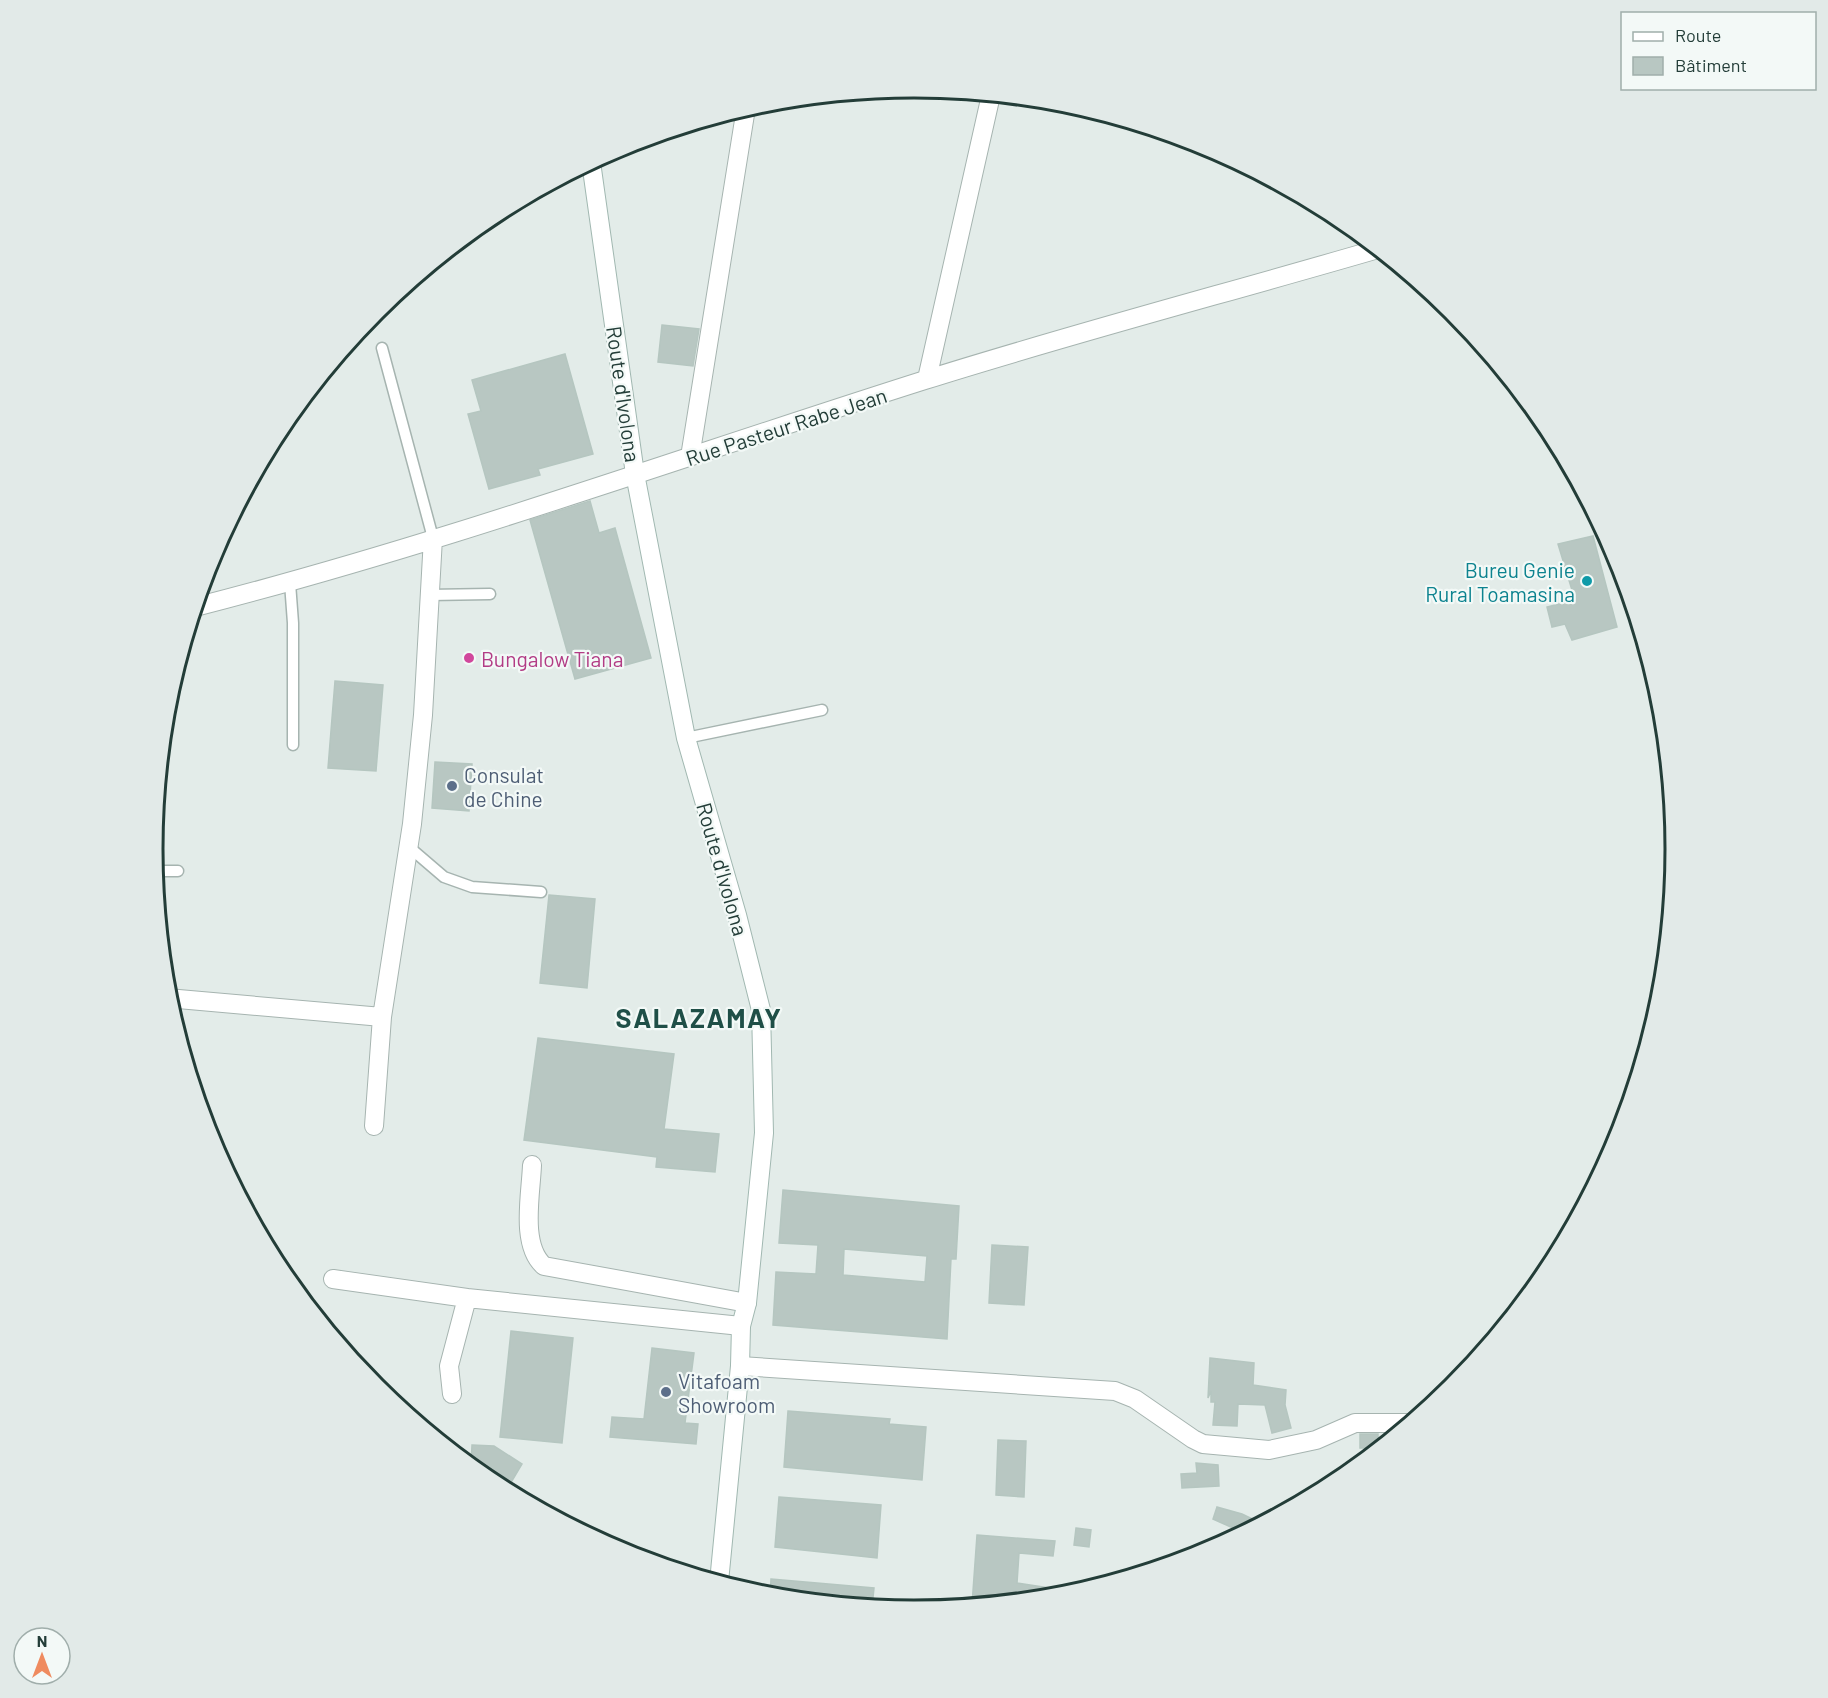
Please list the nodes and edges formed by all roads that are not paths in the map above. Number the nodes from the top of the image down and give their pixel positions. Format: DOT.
graph roads {
  1 [pos="989,102"];
  2 [pos="745,117"];
  3 [pos="592,170"];
  4 [pos="1369,252"];
  5 [pos="382,348"];
  6 [pos="927,379"];
  7 [pos="690,457"];
  8 [pos="635,474"];
  9 [pos="432,538"];
  10 [pos="290,583"];
  11 [pos="490,594"];
  12 [pos="429,595"];
  13 [pos="203,605"];
  14 [pos="822,710"];
  15 [pos="686,738"];
  16 [pos="293,745"];
  17 [pos="409,847"];
  18 [pos="163,871"];
  19 [pos="178,871"];
  20 [pos="541,892"];
  21 [pos="178,999"];
  22 [pos="381,1017"];
  23 [pos="374,1126"];
  24 [pos="532,1165"];
  25 [pos="333,1279"];
  26 [pos="466,1298"];
  27 [pos="747,1303"];
  28 [pos="741,1326"];
  29 [pos="740,1366"];
  30 [pos="452,1394"];
  31 [pos="1398,1423"];
  32 [pos="720,1575"];
  1 -- 6 [label="street"];
  2 -- 7 [label="street"];
  3 -- 8 [label="street, Route d'Ivolona"];
  4 -- 6 [label="street, Rue Pasteur Rabe Jean"];
  5 -- 9 [label="lane"];
  6 -- 7 [label="street, Rue Pasteur Rabe Jean"];
  7 -- 8 [label="street, Rue Pasteur Rabe Jean"];
  8 -- 9 [label="street, Rue Pasteur Rabe Jean"];
  8 -- 15 [label="street, Route d'Ivolona"];
  9 -- 10 [label="street, Rue Pasteur Rabe Jean"];
  9 -- 12 [label="street"];
  10 -- 13 [label="street, Rue Pasteur Rabe Jean"];
  10 -- 16 [label="lane"];
  11 -- 12 [label="lane"];
  12 -- 17 [label="street"];
  14 -- 15 [label="lane"];
  15 -- 27 [label="street, Route d'Ivolona"];
  17 -- 20 [label="lane"];
  17 -- 22 [label="street"];
  18 -- 19 [label="lane"];
  21 -- 22 [label="street"];
  22 -- 23 [label="street"];
  24 -- 27 [label="street"];
  25 -- 26 [label="street"];
  26 -- 28 [label="street"];
  26 -- 30 [label="street"];
  27 -- 28 [label="street, Route d'Ivolona"];
  28 -- 29 [label="street, Route d'Ivolona"];
  29 -- 31 [label="street"];
  29 -- 32 [label="street, Route d'Ivolona"];
}
